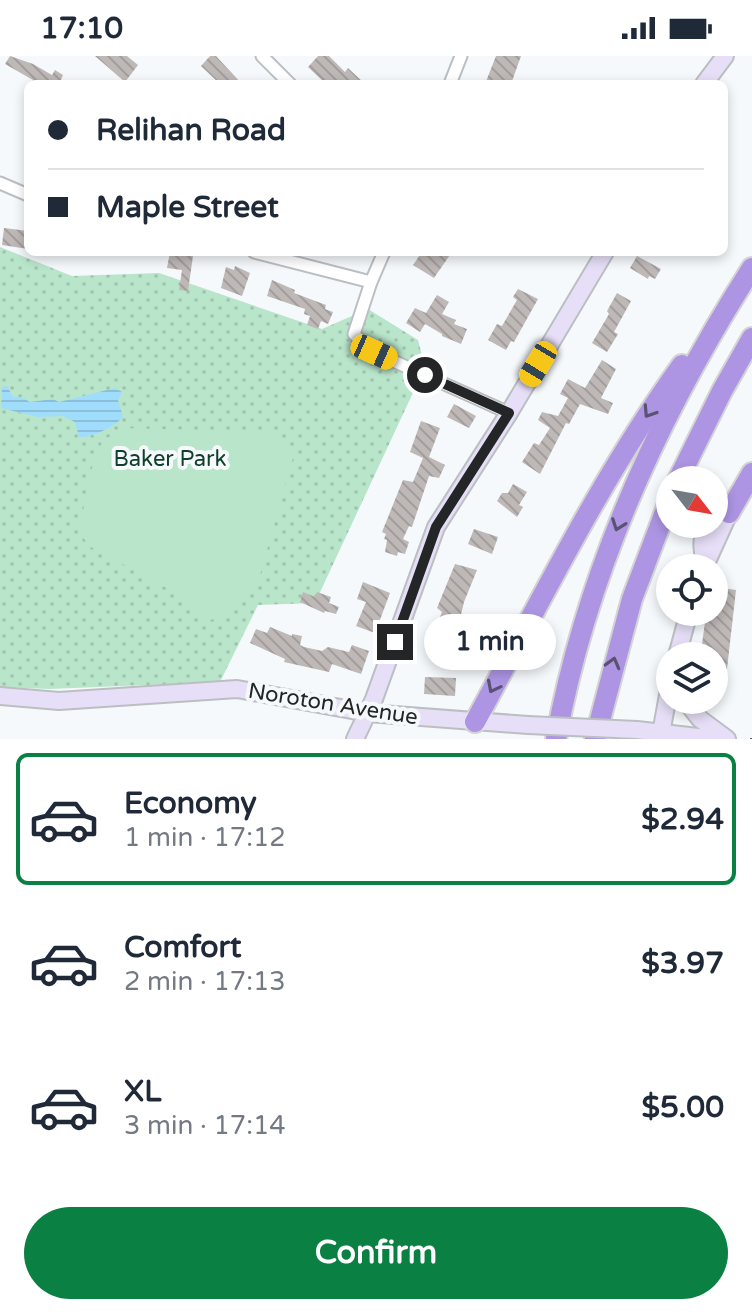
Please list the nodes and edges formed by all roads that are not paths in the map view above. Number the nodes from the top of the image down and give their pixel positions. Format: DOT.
graph roads {
  1 [pos="262,56"];
  2 [pos="461,56"];
  3 [pos="725,56"];
  4 [pos="286,80"];
  5 [pos="452,80"];
  6 [pos="707,80"];
  7 [pos="0,183"];
  8 [pos="24,193"];
  9 [pos="270,256"];
  10 [pos="382,256"];
  11 [pos="603,256"];
  12 [pos="752,268"];
  13 [pos="371,282"];
  14 [pos="728,305"];
  15 [pos="752,338"];
  16 [pos="509,413"];
  17 [pos="685,466"];
  18 [pos="752,473"];
  19 [pos="728,507"];
  20 [pos="656,536"];
  21 [pos="0,696"];
  22 [pos="368,713"];
  23 [pos="664,714"];
  24 [pos="696,714"];
  25 [pos="475,722"];
  26 [pos="660,735"];
  27 [pos="355,739"];
  28 [pos="556,739"];
  29 [pos="595,739"];
  30 [pos="714,739"];
  31 [pos="727,739"];
  1 -- 4 [label="street"];
  2 -- 5 [label="street"];
  3 -- 6 [label="main road"];
  7 -- 8 [label="street"];
  9 -- 13 [label="street"];
  10 -- 13 [label="street"];
  11 -- 16 [label="main road"];
  12 -- 14 [label="highway"];
  13 -- 16 [label="street"];
  14 -- 25 [label="highway, one-way"];
  14 -- 28 [label="highway, one-way"];
  15 -- 17 [label="highway"];
  16 -- 22 [label="main road"];
  18 -- 19 [label="highway"];
  29 -- 20 [label="highway, one-way"];
  21 -- 22 [label="main road, Noroton Avenue"];
  22 -- 25 [label="main road, Noroton Avenue"];
  22 -- 27 [label="main road"];
  23 -- 26 [label="main road"];
  24 -- 31 [label="main road"];
  25 -- 26 [label="main road, Noroton Avenue, bridge"];
  26 -- 30 [label="main road, Noroton Avenue"];
}
